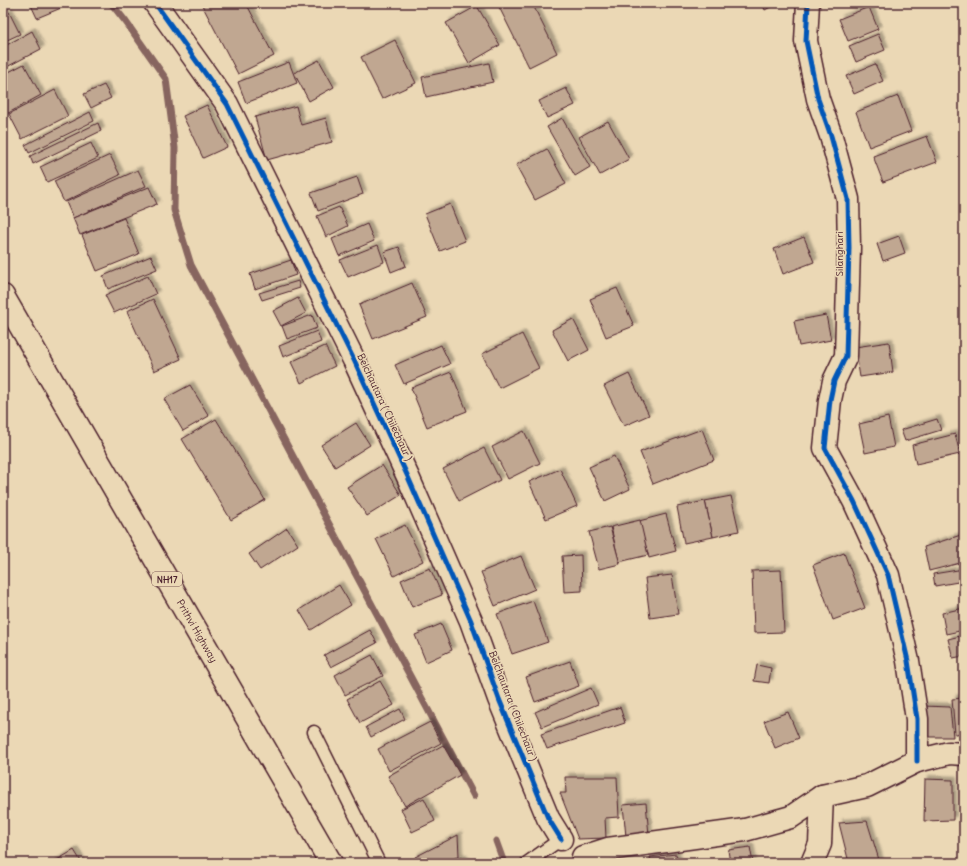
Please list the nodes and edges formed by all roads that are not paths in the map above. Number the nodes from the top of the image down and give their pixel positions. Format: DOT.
graph roads {
  1 [pos="155,3"];
  2 [pos="808,3"];
  3 [pos="3,296"];
  4 [pos="314,732"];
  5 [pos="964,754"];
  6 [pos="917,762"];
  7 [pos="822,796"];
  8 [pos="561,839"];
  9 [pos="583,857"];
  10 [pos="331,863"];
  11 [pos="379,863"];
  12 [pos="527,863"];
  13 [pos="812,863"];
  1 -- 8 [label="main road, Belchautara ( Chilechaur )"];
  2 -- 6 [label="main road, Silanghari"];
  3 -- 10 [label="main road, Prithvi Highway / NH17"];
  4 -- 11 [label="lane"];
  5 -- 6 [label="main road"];
  6 -- 7 [label="main road"];
  7 -- 9 [label="main road"];
  7 -- 13 [label="main road"];
  8 -- 12 [label="lane"];
}
